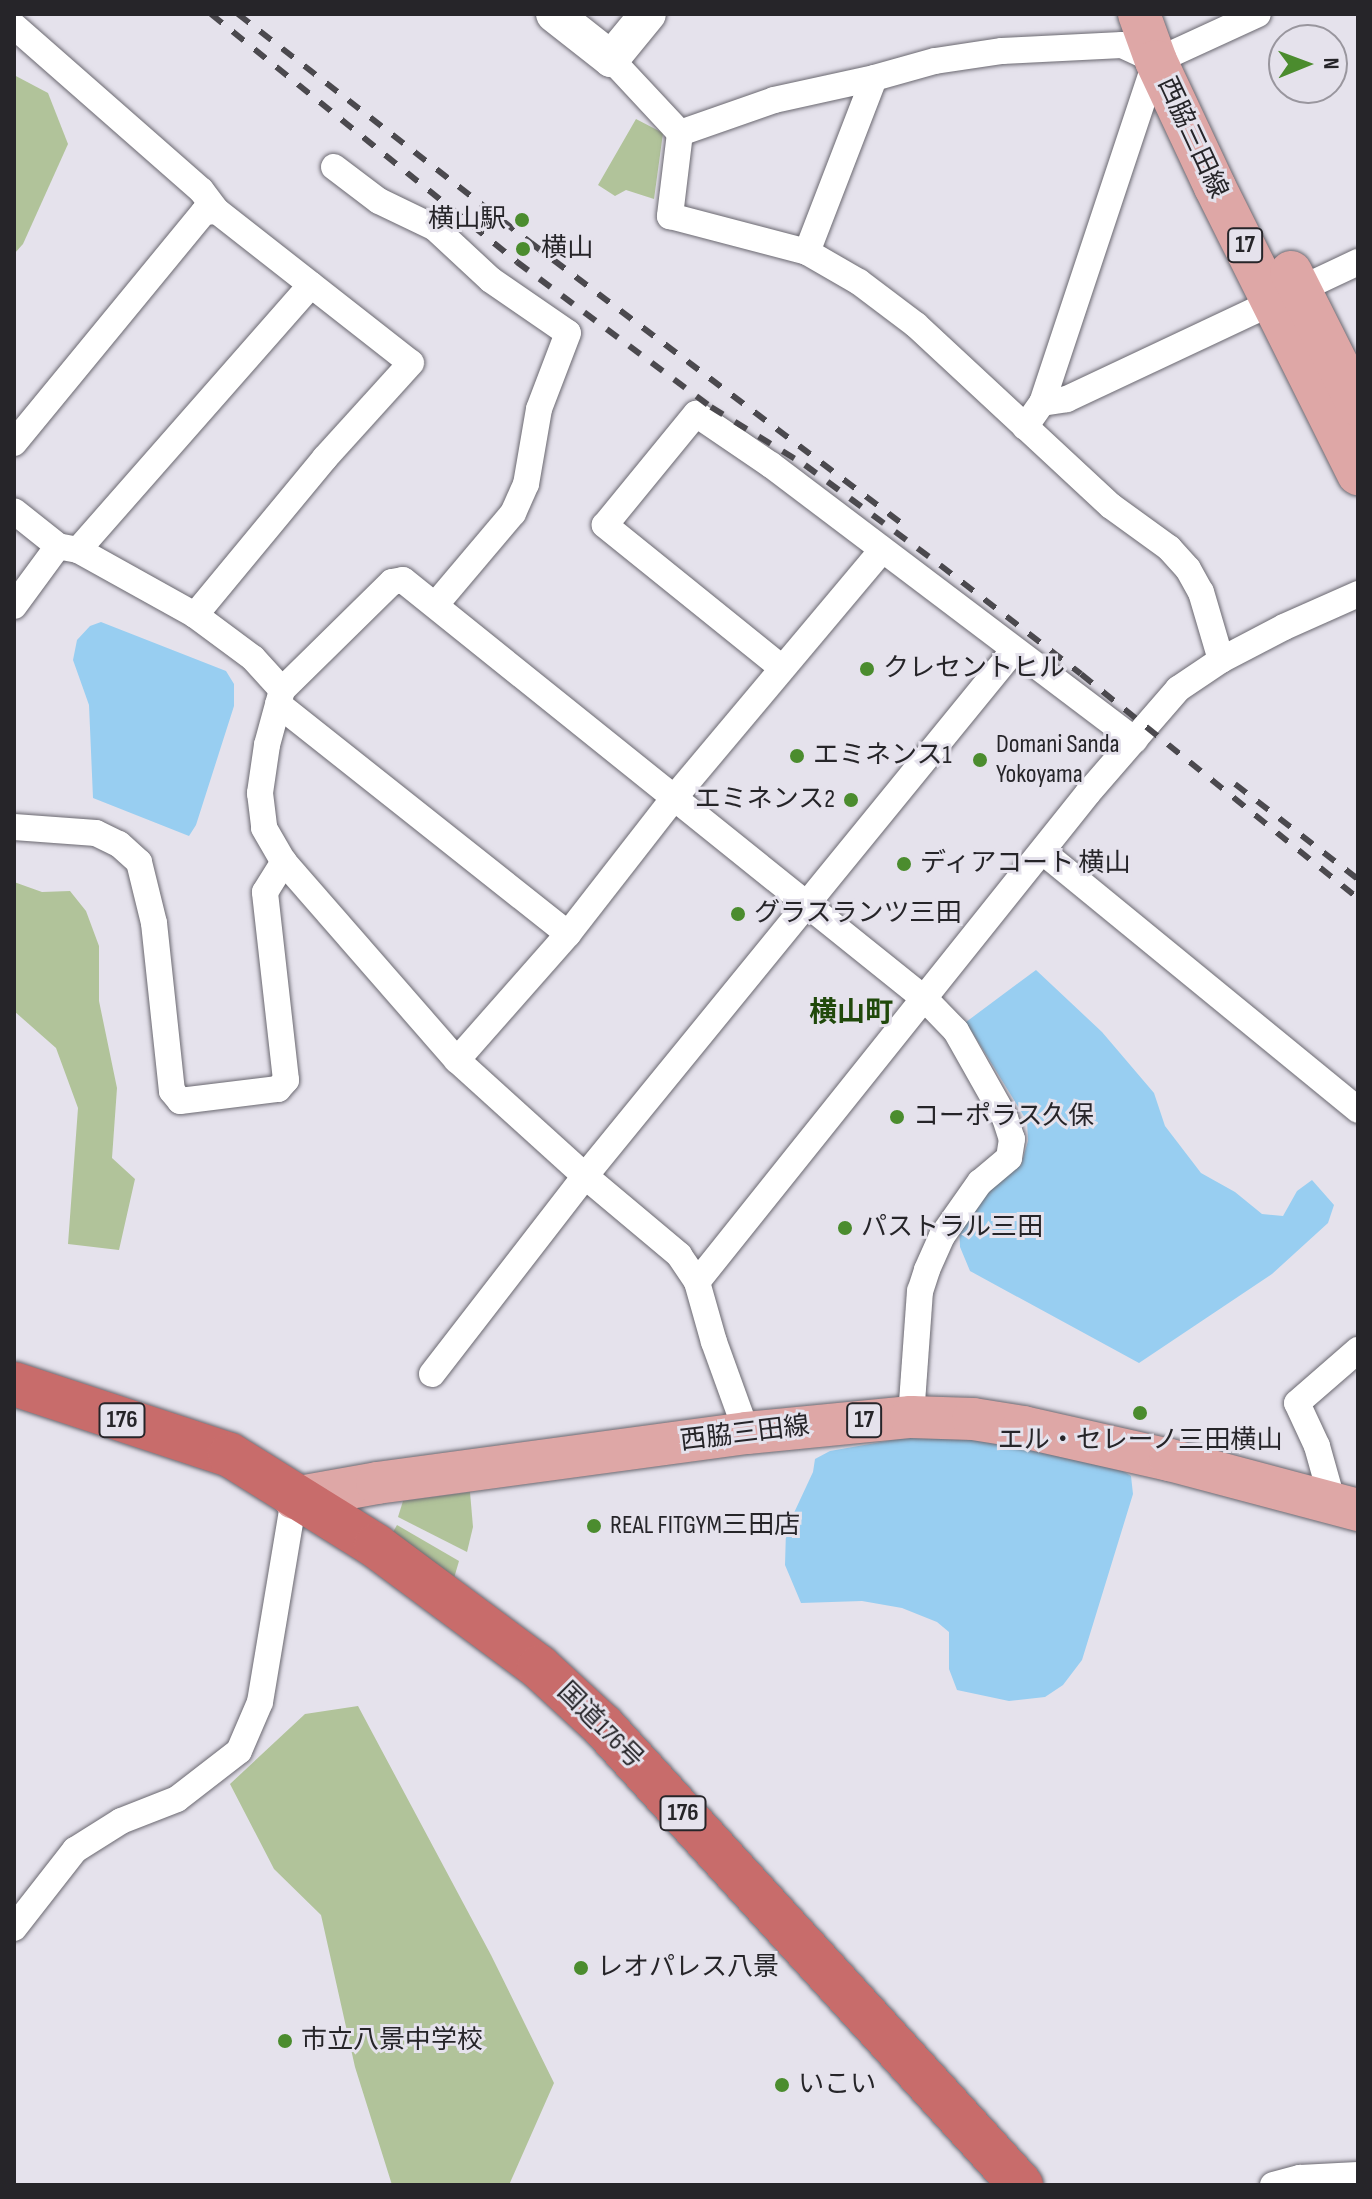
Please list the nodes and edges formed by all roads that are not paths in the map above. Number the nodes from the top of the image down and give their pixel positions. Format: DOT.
graph roads {
  1 [pos="554,14"];
  2 [pos="648,14"];
  3 [pos="1139,14"];
  4 [pos="1258,14"];
  5 [pos="14,26"];
  6 [pos="1169,41"];
  7 [pos="611,59"];
  8 [pos="874,78"];
  9 [pos="680,133"];
  10 [pos="334,167"];
  11 [pos="217,211"];
  12 [pos="807,252"];
  13 [pos="1358,262"];
  14 [pos="311,285"];
  15 [pos="1287,296"];
  16 [pos="1042,403"];
  17 [pos="1358,405"];
  18 [pos="1025,427"];
  19 [pos="14,443"];
  20 [pos="1358,474"];
  21 [pos="14,511"];
  22 [pos="68,548"];
  23 [pos="882,550"];
  24 [pos="1358,594"];
  25 [pos="436,604"];
  26 [pos="14,606"];
  27 [pos="195,615"];
  28 [pos="1014,650"];
  29 [pos="1221,660"];
  30 [pos="782,668"];
  31 [pos="280,697"];
  32 [pos="1135,740"];
  33 [pos="674,798"];
  34 [pos="14,827"];
  35 [pos="1043,852"];
  36 [pos="284,862"];
  37 [pos="808,906"];
  38 [pos="568,934"];
  39 [pos="926,1000"];
  40 [pos="457,1060"];
  41 [pos="1358,1110"];
  42 [pos="585,1176"];
  43 [pos="697,1282"];
  44 [pos="1358,1350"];
  45 [pos="432,1374"];
  46 [pos="14,1384"];
  47 [pos="14,1411"];
  48 [pos="911,1417"];
  49 [pos="747,1433"];
  50 [pos="230,1455"];
  51 [pos="370,1484"];
  52 [pos="294,1498"];
  53 [pos="1346,1506"];
  54 [pos="444,1597"];
  55 [pos="14,1928"];
  56 [pos="1358,2175"];
  57 [pos="1021,2185"];
  58 [pos="1273,2185"];
  1 -- 7 [label="street"];
  2 -- 7 [label="street"];
  3 -- 6 [label="main road, 西脇三田線 / 17"];
  4 -- 6 [label="street"];
  5 -- 11 [label="street"];
  6 -- 8 [label="street"];
  6 -- 15 [label="main road, 西脇三田線 / 17"];
  6 -- 16 [label="street"];
  7 -- 9 [label="street"];
  8 -- 9 [label="street"];
  8 -- 12 [label="street"];
  9 -- 12 [label="street"];
  10 -- 25 [label="street"];
  11 -- 14 [label="street"];
  11 -- 19 [label="street"];
  12 -- 18 [label="street"];
  13 -- 15 [label="street"];
  14 -- 22 [label="street"];
  14 -- 27 [label="street"];
  15 -- 16 [label="street"];
  15 -- 17 [label="main road, 西脇三田線 / 17"];
  15 -- 20 [label="main road, 西脇三田線 / 17"];
  16 -- 18 [label="street"];
  18 -- 29 [label="street"];
  21 -- 22 [label="street"];
  22 -- 26 [label="street"];
  22 -- 27 [label="street"];
  23 -- 28 [label="street"];
  23 -- 30 [label="street"];
  23 -- 30 [label="street"];
  24 -- 29 [label="street"];
  25 -- 31 [label="street"];
  25 -- 33 [label="street"];
  27 -- 31 [label="street"];
  28 -- 32 [label="street"];
  28 -- 37 [label="street"];
  29 -- 32 [label="street"];
  30 -- 33 [label="street"];
  31 -- 36 [label="street"];
  31 -- 38 [label="street"];
  32 -- 35 [label="street"];
  33 -- 37 [label="street"];
  33 -- 38 [label="street"];
  34 -- 36 [label="street"];
  35 -- 39 [label="street"];
  35 -- 41 [label="street"];
  36 -- 40 [label="street"];
  37 -- 39 [label="street"];
  37 -- 42 [label="street"];
  38 -- 40 [label="street"];
  39 -- 43 [label="street"];
  39 -- 48 [label="street"];
  40 -- 42 [label="street"];
  42 -- 43 [label="street"];
  42 -- 45 [label="street"];
  43 -- 49 [label="street"];
  44 -- 53 [label="street"];
  46 -- 50 [label="highway, 国道176号 / 176"];
  47 -- 52 [label="highway, 国道176号 / 176"];
  48 -- 49 [label="main road, 西脇三田線 / 17"];
  48 -- 53 [label="main road, 西脇三田線 / 17"];
  49 -- 51 [label="main road, 西脇三田線 / 17"];
  50 -- 51 [label="main road, 西脇三田線 / 17"];
  50 -- 52 [label="highway, 国道176号 / 176"];
  51 -- 52 [label="main road, 西脇三田線 / 17"];
  51 -- 54 [label="main road"];
  52 -- 54 [label="highway, 国道176号 / 176"];
  52 -- 55 [label="street"];
  54 -- 57 [label="highway, 国道176号 / 176"];
  56 -- 58 [label="street"];
}
